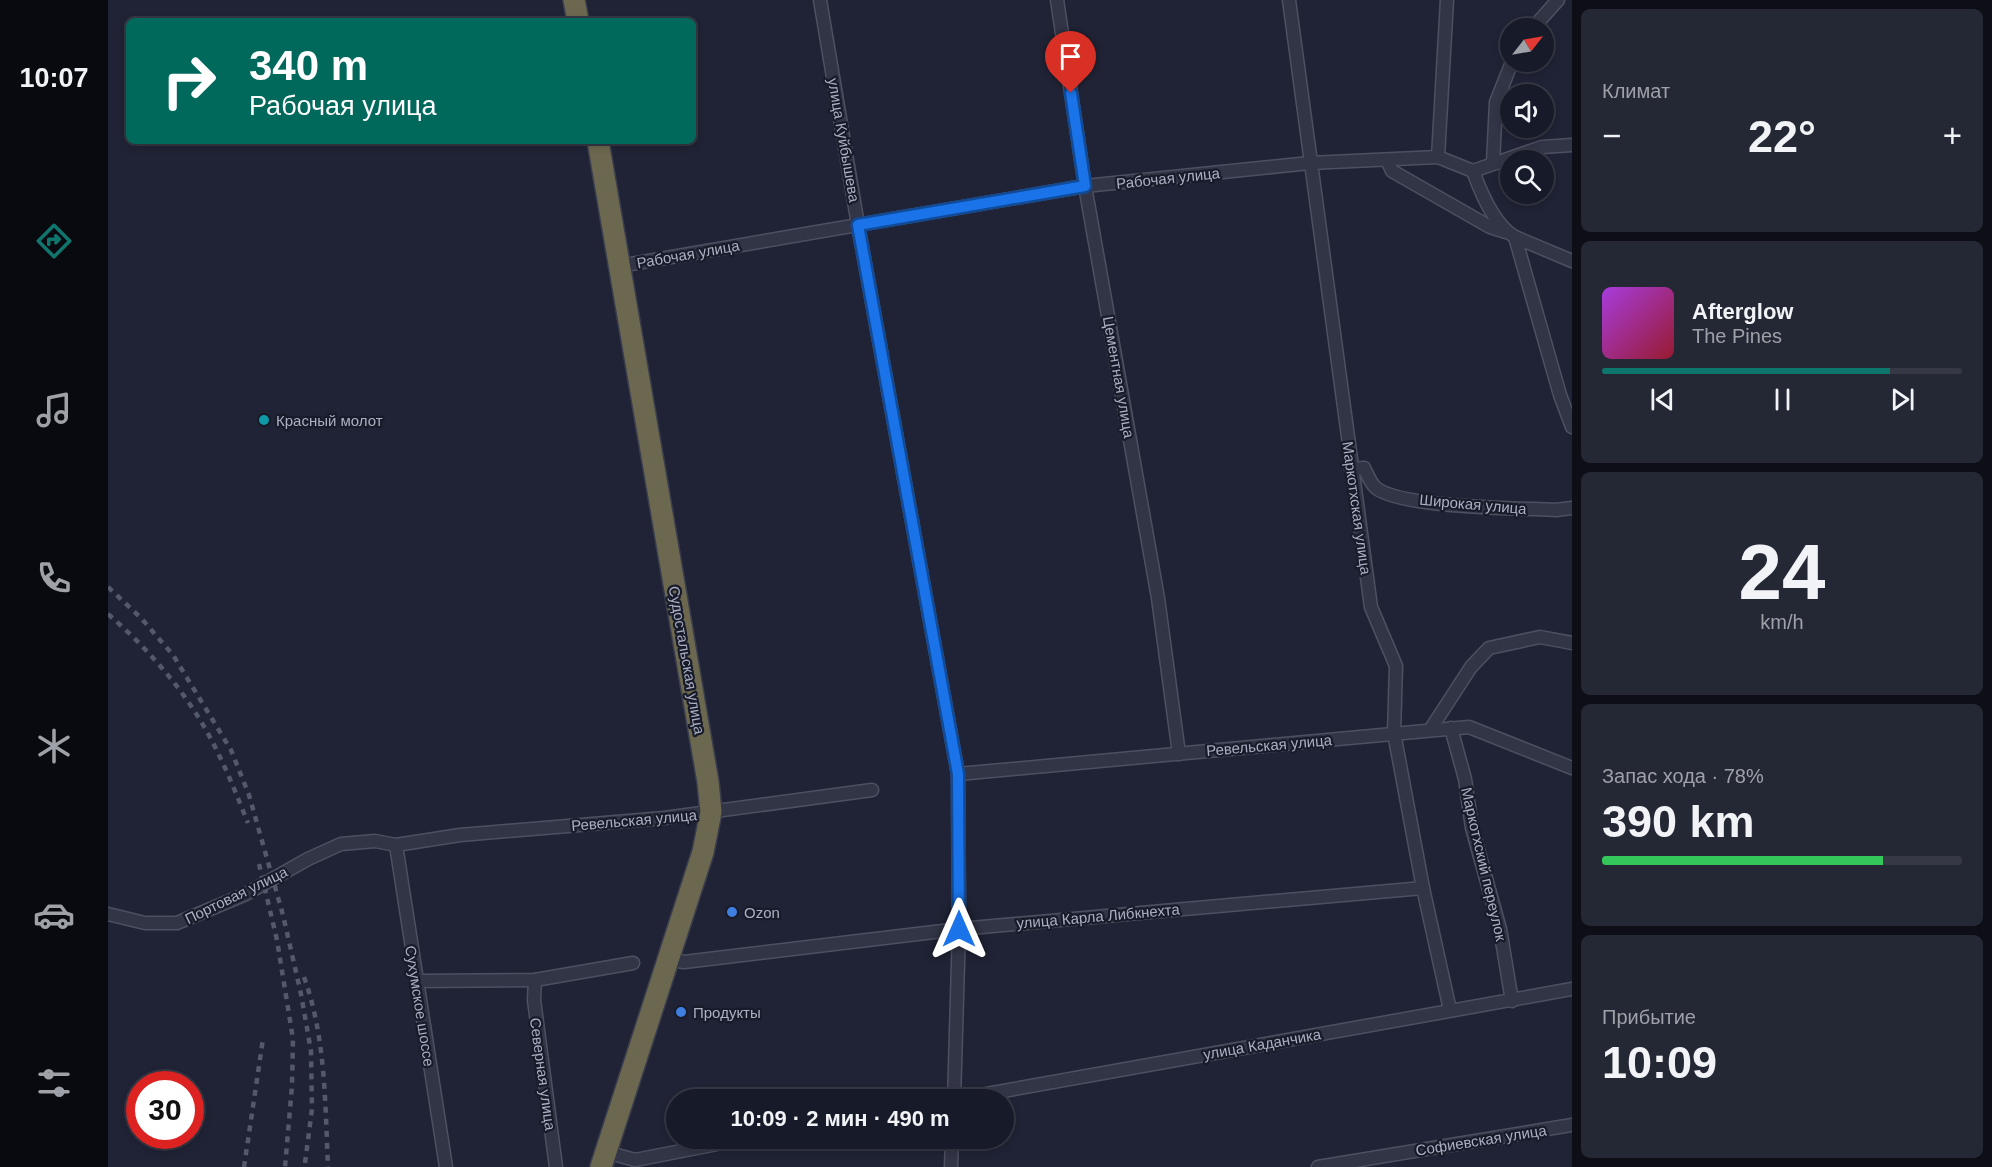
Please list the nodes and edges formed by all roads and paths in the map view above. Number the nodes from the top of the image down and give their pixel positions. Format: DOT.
graph roads {
  1 [pos="574,0"];
  2 [pos="820,0"];
  3 [pos="1057,0"];
  4 [pos="1289,0"];
  5 [pos="1447,0"];
  6 [pos="1558,0"];
  7 [pos="577,18"];
  8 [pos="1542,18"];
  9 [pos="1508,72"];
  10 [pos="599,144"];
  11 [pos="1572,145"];
  12 [pos="1438,157"];
  13 [pos="1387,160"];
  14 [pos="1310,163"];
  15 [pos="1493,163"];
  16 [pos="1473,171"];
  17 [pos="1085,186"];
  18 [pos="858,225"];
  19 [pos="1511,235"];
  20 [pos="1572,261"];
  21 [pos="620,266"];
  22 [pos="1572,426"];
  23 [pos="1351,469"];
  24 [pos="1572,508"];
  25 [pos="1572,642"];
  26 [pos="1451,728"];
  27 [pos="1430,730"];
  28 [pos="1394,733"];
  29 [pos="1179,754"];
  30 [pos="1572,768"];
  31 [pos="958,774"];
  32 [pos="872,790"];
  33 [pos="711,812"];
  34 [pos="396,845"];
  35 [pos="1423,888"];
  36 [pos="108,914"];
  37 [pos="959,929"];
  38 [pos="667,958"];
  39 [pos="633,963"];
  40 [pos="535,980"];
  41 [pos="416,981"];
  42 [pos="1572,989"];
  43 [pos="1512,1001"];
  44 [pos="1450,1010"];
  45 [pos="953,1089"];
  46 [pos="1009,1089"];
  47 [pos="1572,1125"];
  48 [pos="692,1149"];
  49 [pos="952,1149"];
  50 [pos="603,1159"];
  51 [pos="446,1167"];
  52 [pos="556,1167"];
  53 [pos="951,1167"];
  54 [pos="1318,1167"];
  1 -- 7 [label="highway"];
  2 -- 18 [label="street, улица Куйбышева"];
  3 -- 17 [label="street, Цементная улица"];
  4 -- 14 [label="street, Маркотхская улица"];
  5 -- 12 [label="street"];
  6 -- 8 [label="street"];
  9 -- 15 [label="street"];
  10 -- 21 [label="highway, Судостальская улица"];
  11 -- 15 [label="street"];
  12 -- 13 [label="street, Рабочая улица"];
  12 -- 16 [label="street, Рабочая улица"];
  13 -- 14 [label="street, Рабочая улица"];
  13 -- 19 [label="street"];
  14 -- 17 [label="street, Рабочая улица"];
  14 -- 23 [label="street, Маркотхская улица"];
  15 -- 16 [label="street"];
  16 -- 19 [label="street"];
  17 -- 18 [label="street, Рабочая улица"];
  17 -- 29 [label="street, Цементная улица"];
  18 -- 21 [label="street, Рабочая улица"];
  18 -- 31 [label="street, улица Куйбышева"];
  19 -- 20 [label="street"];
  19 -- 22 [label="street"];
  21 -- 33 [label="highway, Судостальская улица"];
  23 -- 24 [label="street, Широкая улица"];
  23 -- 28 [label="street, Маркотхская улица"];
  25 -- 27 [label="street"];
  26 -- 27 [label="street, Ревельская улица"];
  26 -- 30 [label="street, Ревельская улица"];
  26 -- 43 [label="street, Маркотхский переулок"];
  27 -- 28 [label="street, Ревельская улица"];
  28 -- 29 [label="street, Ревельская улица"];
  28 -- 35 [label="street, Маркотхская улица"];
  29 -- 31 [label="street, Ревельская улица"];
  31 -- 37 [label="street, улица Куйбышева"];
  32 -- 33 [label="street, Ревельская улица"];
  33 -- 34 [label="street, Ревельская улица"];
  33 -- 38 [label="highway, Судостальская улица"];
  34 -- 36 [label="street, Портовая улица"];
  34 -- 41 [label="street, Сухумское шоссе"];
  35 -- 37 [label="street, улица Карла Либкнехта"];
  35 -- 44 [label="street, Маркотхская улица"];
  37 -- 38 [label="street, улица Карла Либкнехта"];
  37 -- 45 [label="street, улица Куйбышева"];
  38 -- 50 [label="highway, Судостальская улица"];
  39 -- 40 [label="street"];
  40 -- 41 [label="street"];
  40 -- 52 [label="street, Северная улица"];
  41 -- 51 [label="street, Сухумское шоссе"];
  42 -- 43 [label="street, улица Каданчика"];
  43 -- 44 [label="street, улица Каданчика"];
  44 -- 46 [label="street, улица Каданчика"];
  47 -- 54 [label="street, Софиевская улица"];
  48 -- 50 [label="street"];
  49 -- 53 [label="street"];
}
